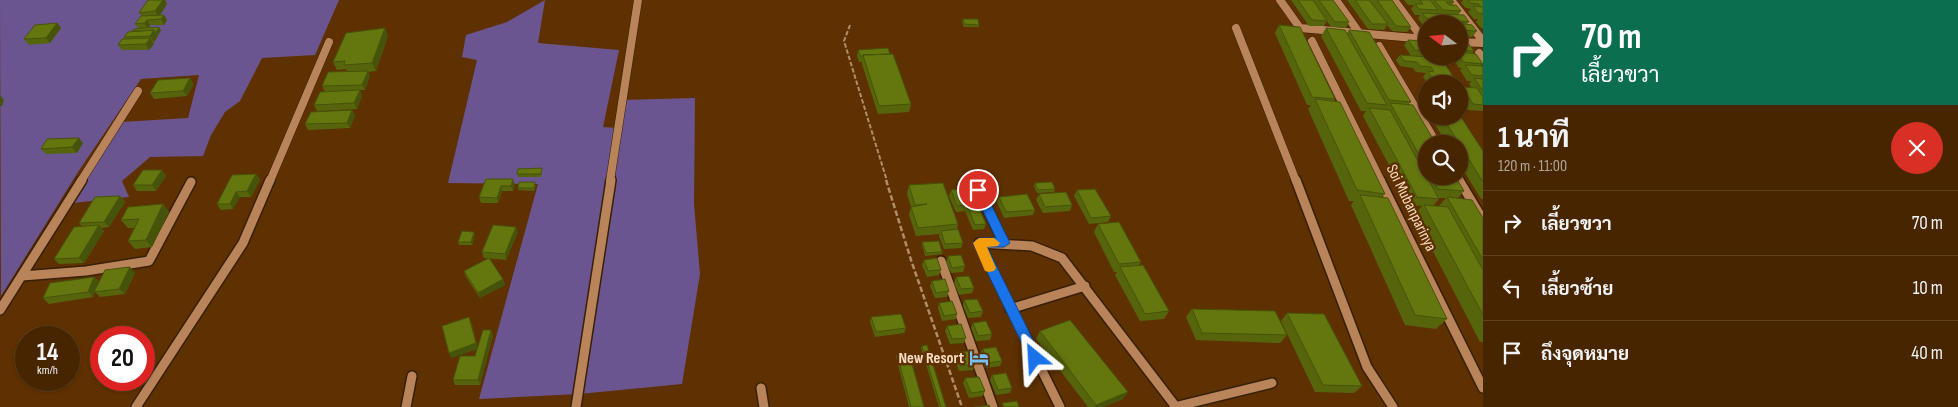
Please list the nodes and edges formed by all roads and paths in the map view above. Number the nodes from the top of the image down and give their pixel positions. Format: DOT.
graph roads {
  1 [pos="638,0"];
  2 [pos="1280,0"];
  3 [pos="1336,0"];
  4 [pos="1394,0"];
  5 [pos="1451,0"];
  6 [pos="850,25"];
  7 [pos="1236,28"];
  8 [pos="1418,30"];
  9 [pos="1360,34"];
  10 [pos="1418,38"];
  11 [pos="1312,41"];
  12 [pos="329,42"];
  13 [pos="1468,42"];
  14 [pos="1483,42"];
  15 [pos="1379,46"];
  16 [pos="138,91"];
  17 [pos="1432,135"];
  18 [pos="192,182"];
  19 [pos="1462,185"];
  20 [pos="978,190"];
  21 [pos="1483,220"];
  22 [pos="1004,243"];
  23 [pos="941,261"];
  24 [pos="22,276"];
  25 [pos="1085,286"];
  26 [pos="1010,309"];
  27 [pos="0,310"];
  28 [pos="412,376"];
  29 [pos="1272,383"];
  30 [pos="761,388"];
  31 [pos="1483,388"];
  32 [pos="136,407"];
  33 [pos="406,407"];
  34 [pos="576,407"];
  35 [pos="764,407"];
  36 [pos="962,407"];
  37 [pos="993,407"];
  38 [pos="1060,407"];
  39 [pos="1175,407"];
  40 [pos="1394,407"];
  1 -- 34 [label="street"];
  2 -- 9 [label="street"];
  3 -- 9 [label="street"];
  4 -- 8 [label="street"];
  5 -- 14 [label="street"];
  6 -- 36 [label="path"];
  7 -- 40 [label="street"];
  9 -- 10 [label="street"];
  11 -- 31 [label="street, Soi Mubanparinya"];
  12 -- 32 [label="street"];
  13 -- 14 [label="street"];
  15 -- 17 [label="street"];
  16 -- 24 [label="street"];
  18 -- 24 [label="street"];
  19 -- 21 [label="street"];
  20 -- 22 [label="street"];
  22 -- 25 [label="street"];
  22 -- 26 [label="street"];
  23 -- 37 [label="street"];
  24 -- 27 [label="street"];
  25 -- 26 [label="street"];
  25 -- 39 [label="street"];
  26 -- 38 [label="street"];
  28 -- 33 [label="lane"];
  29 -- 39 [label="street"];
  30 -- 35 [label="street"];
}
